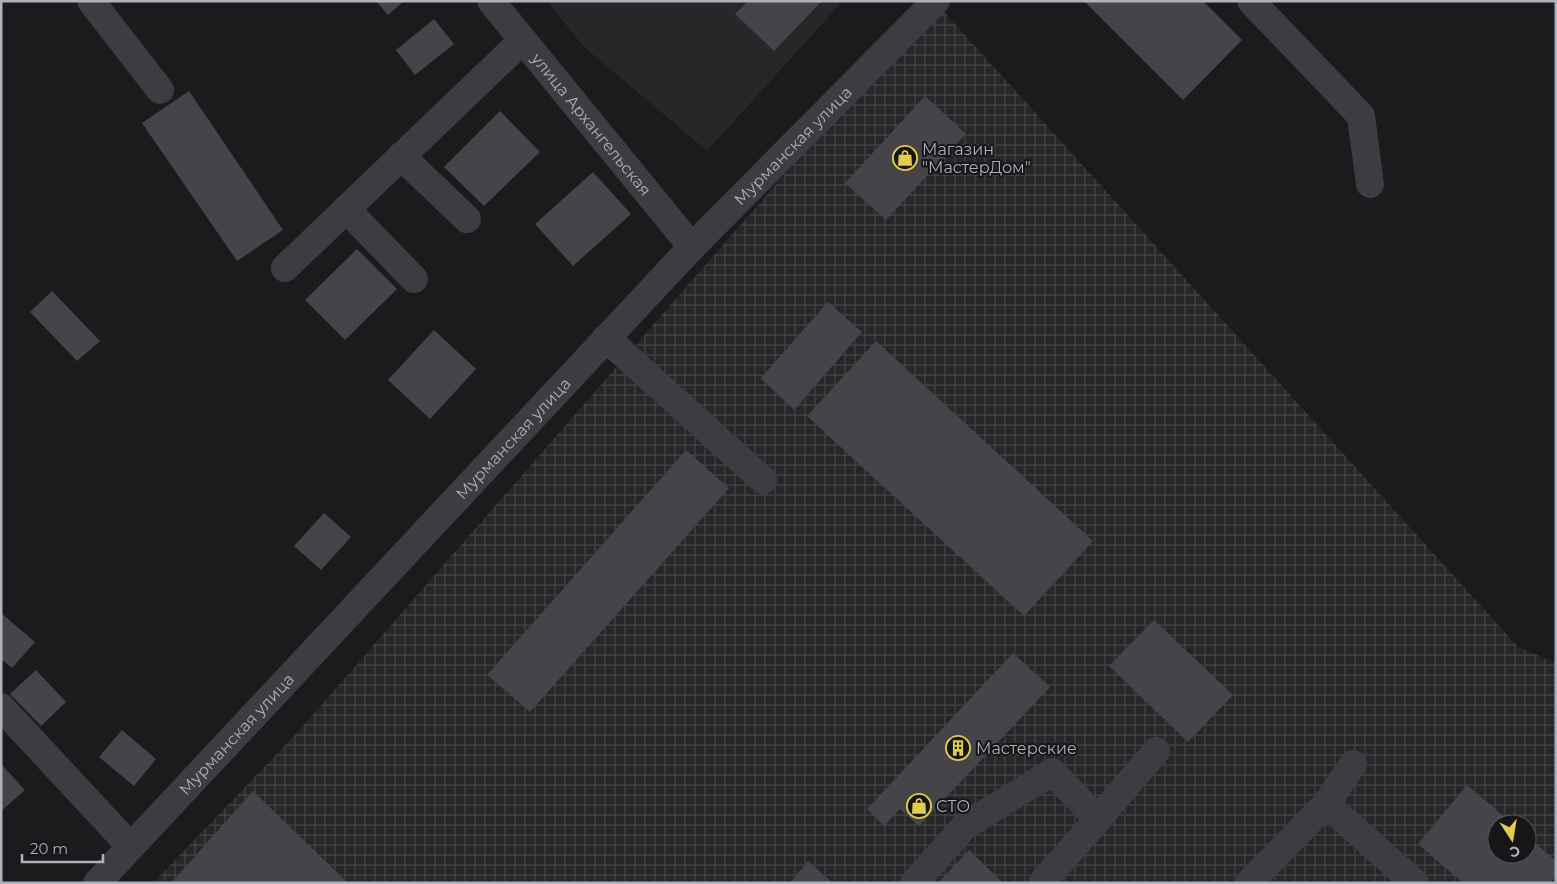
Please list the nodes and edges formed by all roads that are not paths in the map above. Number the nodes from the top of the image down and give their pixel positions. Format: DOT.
graph roads {
  1 [pos="90,1"];
  2 [pos="491,1"];
  3 [pos="936,1"];
  4 [pos="1251,1"];
  5 [pos="523,40"];
  6 [pos="160,90"];
  7 [pos="402,156"];
  8 [pos="1370,184"];
  9 [pos="346,209"];
  10 [pos="467,219"];
  11 [pos="692,247"];
  12 [pos="285,268"];
  13 [pos="414,279"];
  14 [pos="606,338"];
  15 [pos="763,480"];
  16 [pos="1,707"];
  17 [pos="1156,752"];
  18 [pos="1352,764"];
  19 [pos="1326,804"];
  20 [pos="1098,818"];
  21 [pos="131,847"];
  22 [pos="97,883"];
  23 [pos="914,883"];
  24 [pos="1042,883"];
  25 [pos="1249,883"];
  26 [pos="1415,883"];
  1 -- 6 [label="street"];
  2 -- 5 [label="street, улица Архангельская"];
  3 -- 11 [label="street, Мурманская улица"];
  4 -- 8 [label="street"];
  5 -- 7 [label="street"];
  5 -- 11 [label="street, улица Архангельская"];
  7 -- 9 [label="street"];
  7 -- 10 [label="street"];
  9 -- 12 [label="street"];
  9 -- 13 [label="street"];
  11 -- 14 [label="street, Мурманская улица"];
  14 -- 15 [label="street"];
  14 -- 21 [label="street, Мурманская улица"];
  16 -- 21 [label="street"];
  17 -- 20 [label="street"];
  18 -- 19 [label="street"];
  19 -- 25 [label="street"];
  19 -- 26 [label="street"];
  20 -- 23 [label="street"];
  20 -- 24 [label="street"];
  21 -- 22 [label="street, Мурманская улица"];
}
